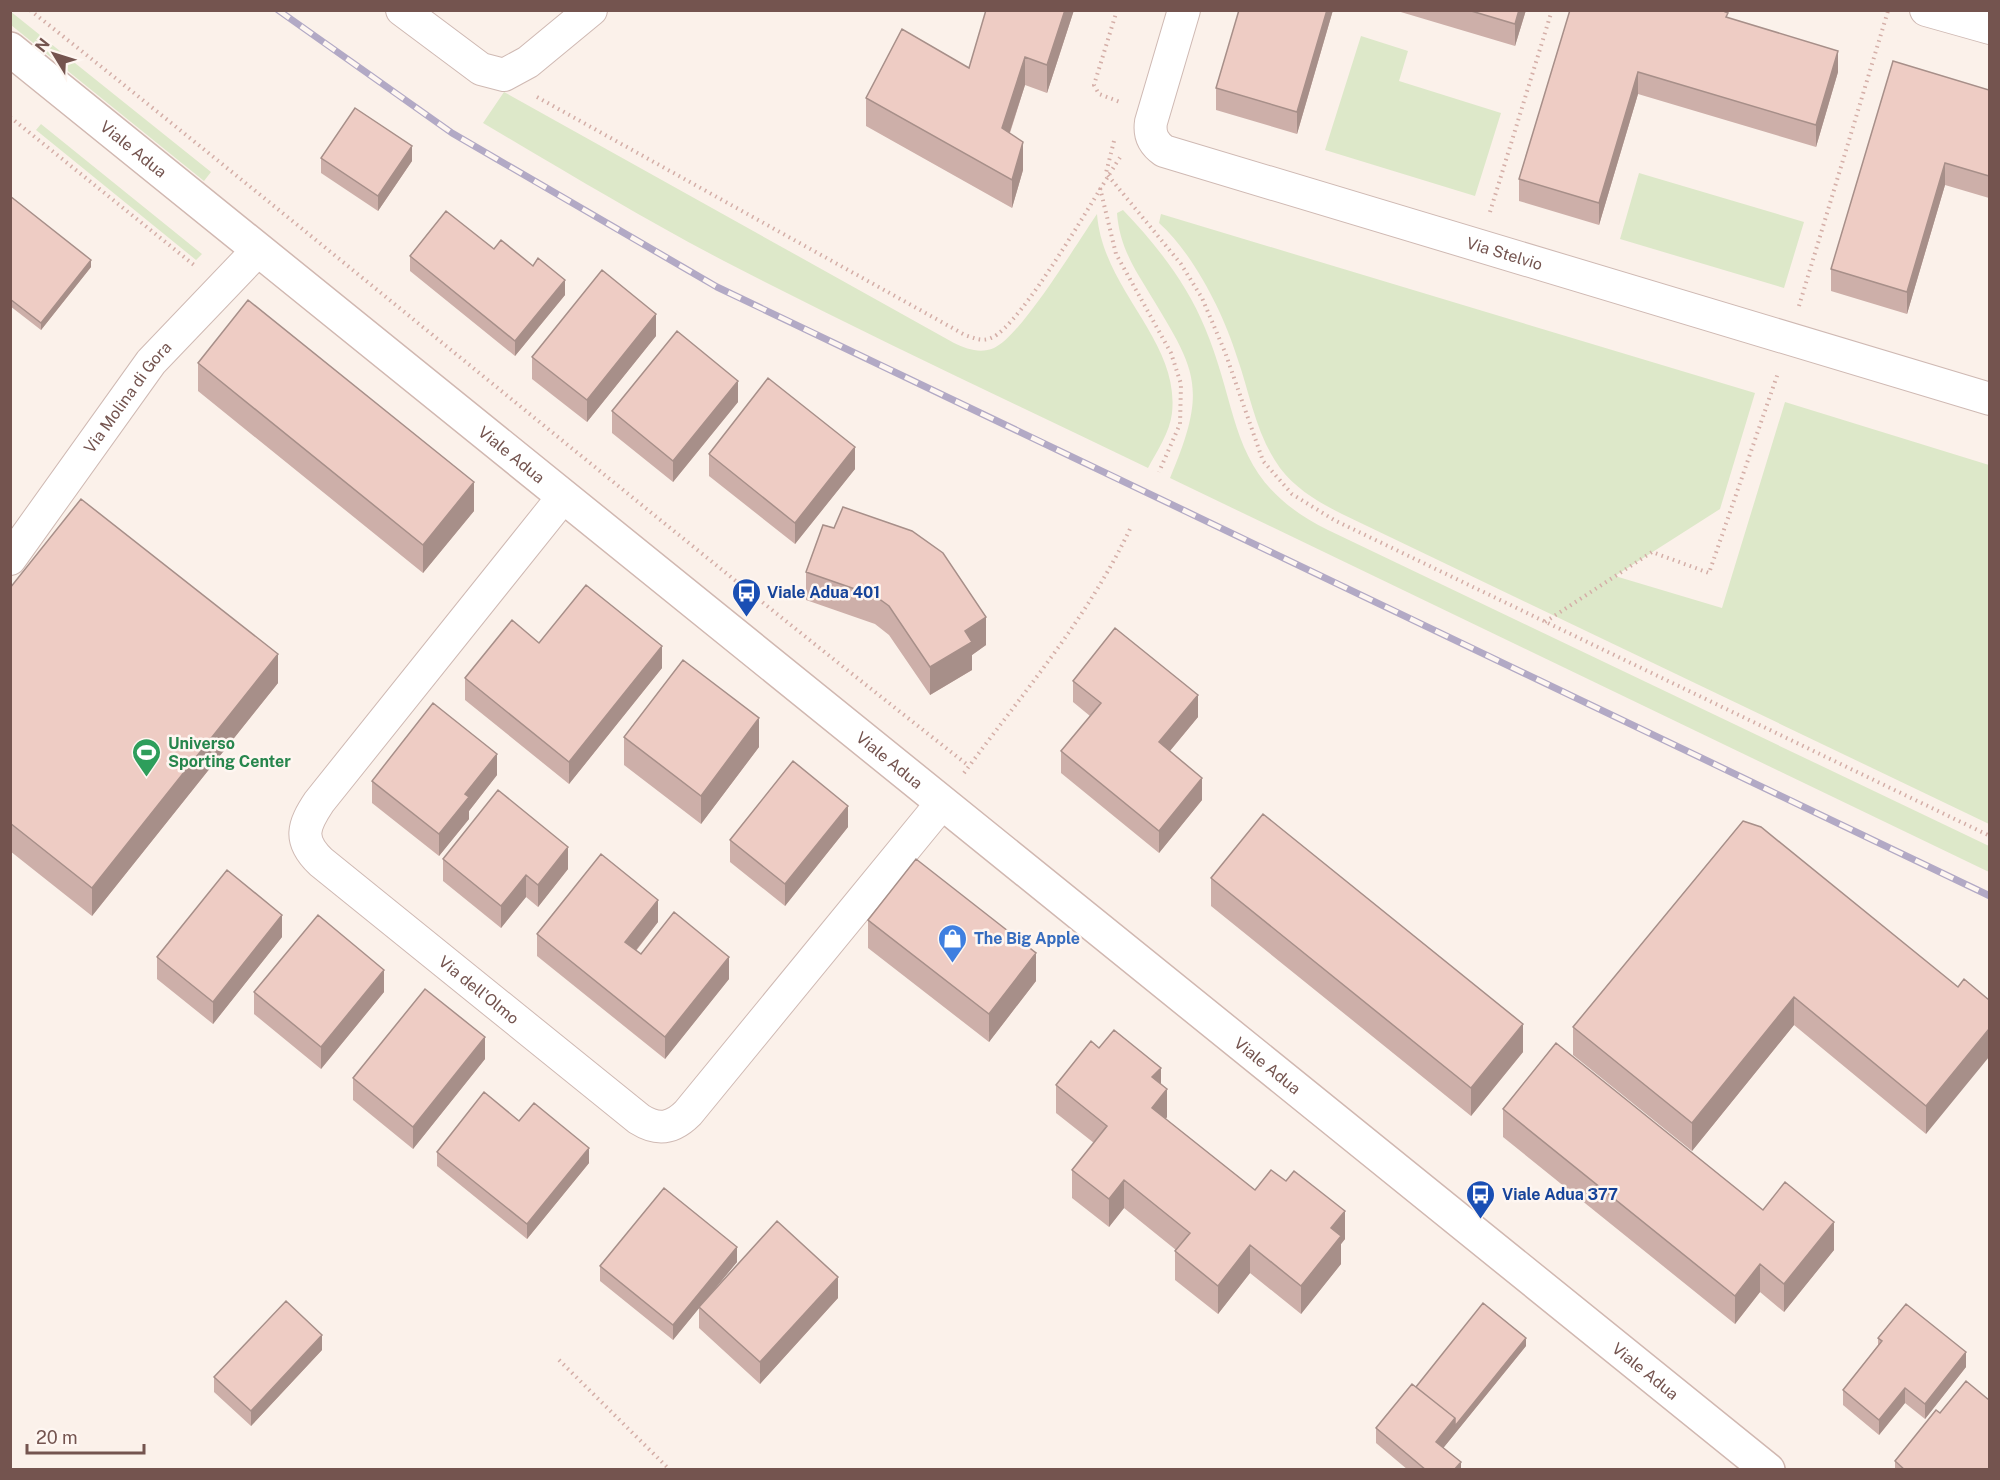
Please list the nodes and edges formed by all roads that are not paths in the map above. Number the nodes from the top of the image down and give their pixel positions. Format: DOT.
graph roads {
  1 [pos="402,10"];
  2 [pos="591,10"];
  3 [pos="1184,10"];
  4 [pos="1926,10"];
  5 [pos="1989,28"];
  6 [pos="10,49"];
  7 [pos="258,250"];
  8 [pos="1989,399"];
  9 [pos="563,497"];
  10 [pos="10,559"];
  11 [pos="942,803"];
  12 [pos="1768,1470"];
  1 -- 2 [label="street"];
  3 -- 8 [label="street, Via Stelvio"];
  4 -- 5 [label="street"];
  6 -- 7 [label="main road, Viale Adua"];
  7 -- 9 [label="main road, Viale Adua"];
  7 -- 10 [label="street, Via Molina di Gora"];
  9 -- 11 [label="main road, Viale Adua"];
  9 -- 11 [label="street, Via dell'Olmo"];
  11 -- 12 [label="main road, Viale Adua"];
}
